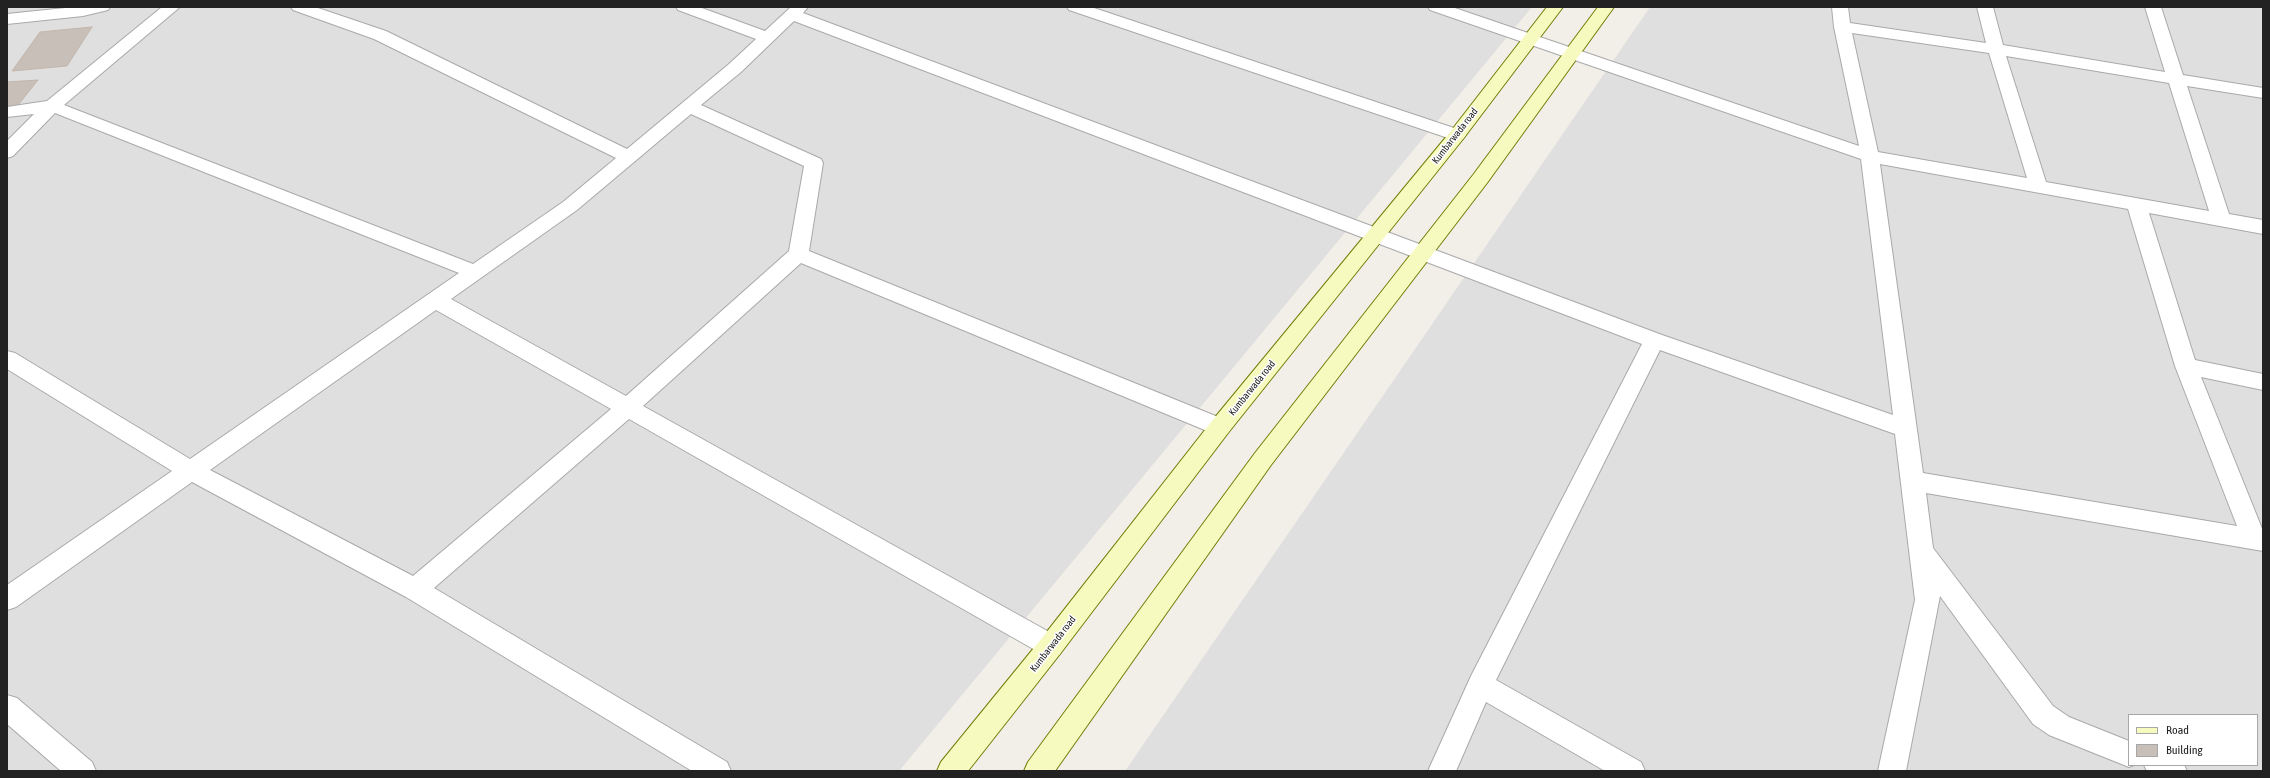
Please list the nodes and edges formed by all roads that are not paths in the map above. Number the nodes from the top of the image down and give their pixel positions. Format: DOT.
graph roads {
  1 [pos="102,7"];
  2 [pos="172,7"];
  3 [pos="299,7"];
  4 [pos="684,7"];
  5 [pos="1076,7"];
  6 [pos="1436,7"];
  7 [pos="1555,7"];
  8 [pos="1606,7"];
  9 [pos="1985,7"];
  10 [pos="2153,7"];
  11 [pos="796,11"];
  12 [pos="1841,17"];
  13 [pos="7,19"];
  14 [pos="768,38"];
  15 [pos="1531,38"];
  16 [pos="1996,48"];
  17 [pos="1572,53"];
  18 [pos="2174,77"];
  19 [pos="2263,93"];
  20 [pos="52,106"];
  21 [pos="689,106"];
  22 [pos="7,112"];
  23 [pos="1457,135"];
  24 [pos="7,152"];
  25 [pos="1870,156"];
  26 [pos="629,157"];
  27 [pos="2038,185"];
  28 [pos="2136,203"];
  29 [pos="2221,219"];
  30 [pos="2263,227"];
  31 [pos="1375,236"];
  32 [pos="1421,253"];
  33 [pos="798,254"];
  34 [pos="475,272"];
  35 [pos="436,300"];
  36 [pos="1654,340"];
  37 [pos="7,359"];
  38 [pos="2186,366"];
  39 [pos="2263,382"];
  40 [pos="628,407"];
  41 [pos="1220,427"];
  42 [pos="1906,430"];
  43 [pos="191,470"];
  44 [pos="1913,481"];
  45 [pos="2259,540"];
  46 [pos="1921,550"];
  47 [pos="415,589"];
  48 [pos="7,599"];
  49 [pos="1051,646"];
  50 [pos="1480,685"];
  51 [pos="7,707"];
  52 [pos="2128,754"];
  53 [pos="2160,766"];
  54 [pos="82,771"];
  55 [pos="717,771"];
  56 [pos="951,771"];
  57 [pos="1038,771"];
  58 [pos="1442,771"];
  59 [pos="1631,771"];
  60 [pos="1892,771"];
  61 [pos="2173,771"];
  1 -- 13 [label="street"];
  2 -- 20 [label="street"];
  3 -- 26 [label="street"];
  4 -- 14 [label="street"];
  5 -- 23 [label="street"];
  6 -- 15 [label="street"];
  7 -- 15 [label="street, Kumbarwada road"];
  8 -- 17 [label="street"];
  9 -- 16 [label="street"];
  10 -- 18 [label="street"];
  11 -- 14 [label="street"];
  11 -- 31 [label="street"];
  12 -- 16 [label="street"];
  12 -- 25 [label="street"];
  14 -- 21 [label="street"];
  15 -- 17 [label="street"];
  15 -- 23 [label="street, Kumbarwada road"];
  16 -- 18 [label="street"];
  16 -- 27 [label="street"];
  17 -- 25 [label="street"];
  17 -- 32 [label="street"];
  18 -- 19 [label="street"];
  18 -- 29 [label="street"];
  20 -- 22 [label="street"];
  20 -- 24 [label="street"];
  20 -- 34 [label="street"];
  21 -- 26 [label="street"];
  21 -- 33 [label="street"];
  23 -- 31 [label="street, Kumbarwada road"];
  25 -- 27 [label="street"];
  25 -- 42 [label="street"];
  26 -- 34 [label="street"];
  27 -- 28 [label="street"];
  28 -- 29 [label="street"];
  28 -- 38 [label="street"];
  29 -- 30 [label="street"];
  31 -- 32 [label="street"];
  31 -- 41 [label="street, Kumbarwada road"];
  32 -- 36 [label="street"];
  32 -- 57 [label="street"];
  33 -- 40 [label="street"];
  33 -- 41 [label="street"];
  34 -- 35 [label="street"];
  35 -- 40 [label="street"];
  35 -- 43 [label="street"];
  36 -- 42 [label="street"];
  36 -- 50 [label="street"];
  37 -- 43 [label="street"];
  38 -- 39 [label="street"];
  38 -- 45 [label="street"];
  40 -- 47 [label="street"];
  40 -- 49 [label="street"];
  41 -- 49 [label="street, Kumbarwada road"];
  42 -- 44 [label="street"];
  43 -- 47 [label="street"];
  43 -- 48 [label="street"];
  44 -- 45 [label="street"];
  44 -- 46 [label="street"];
  46 -- 52 [label="street"];
  46 -- 60 [label="street"];
  47 -- 55 [label="street"];
  49 -- 56 [label="street, Kumbarwada road"];
  50 -- 58 [label="street"];
  50 -- 59 [label="street"];
  51 -- 54 [label="street"];
  53 -- 61 [label="street"];
}
